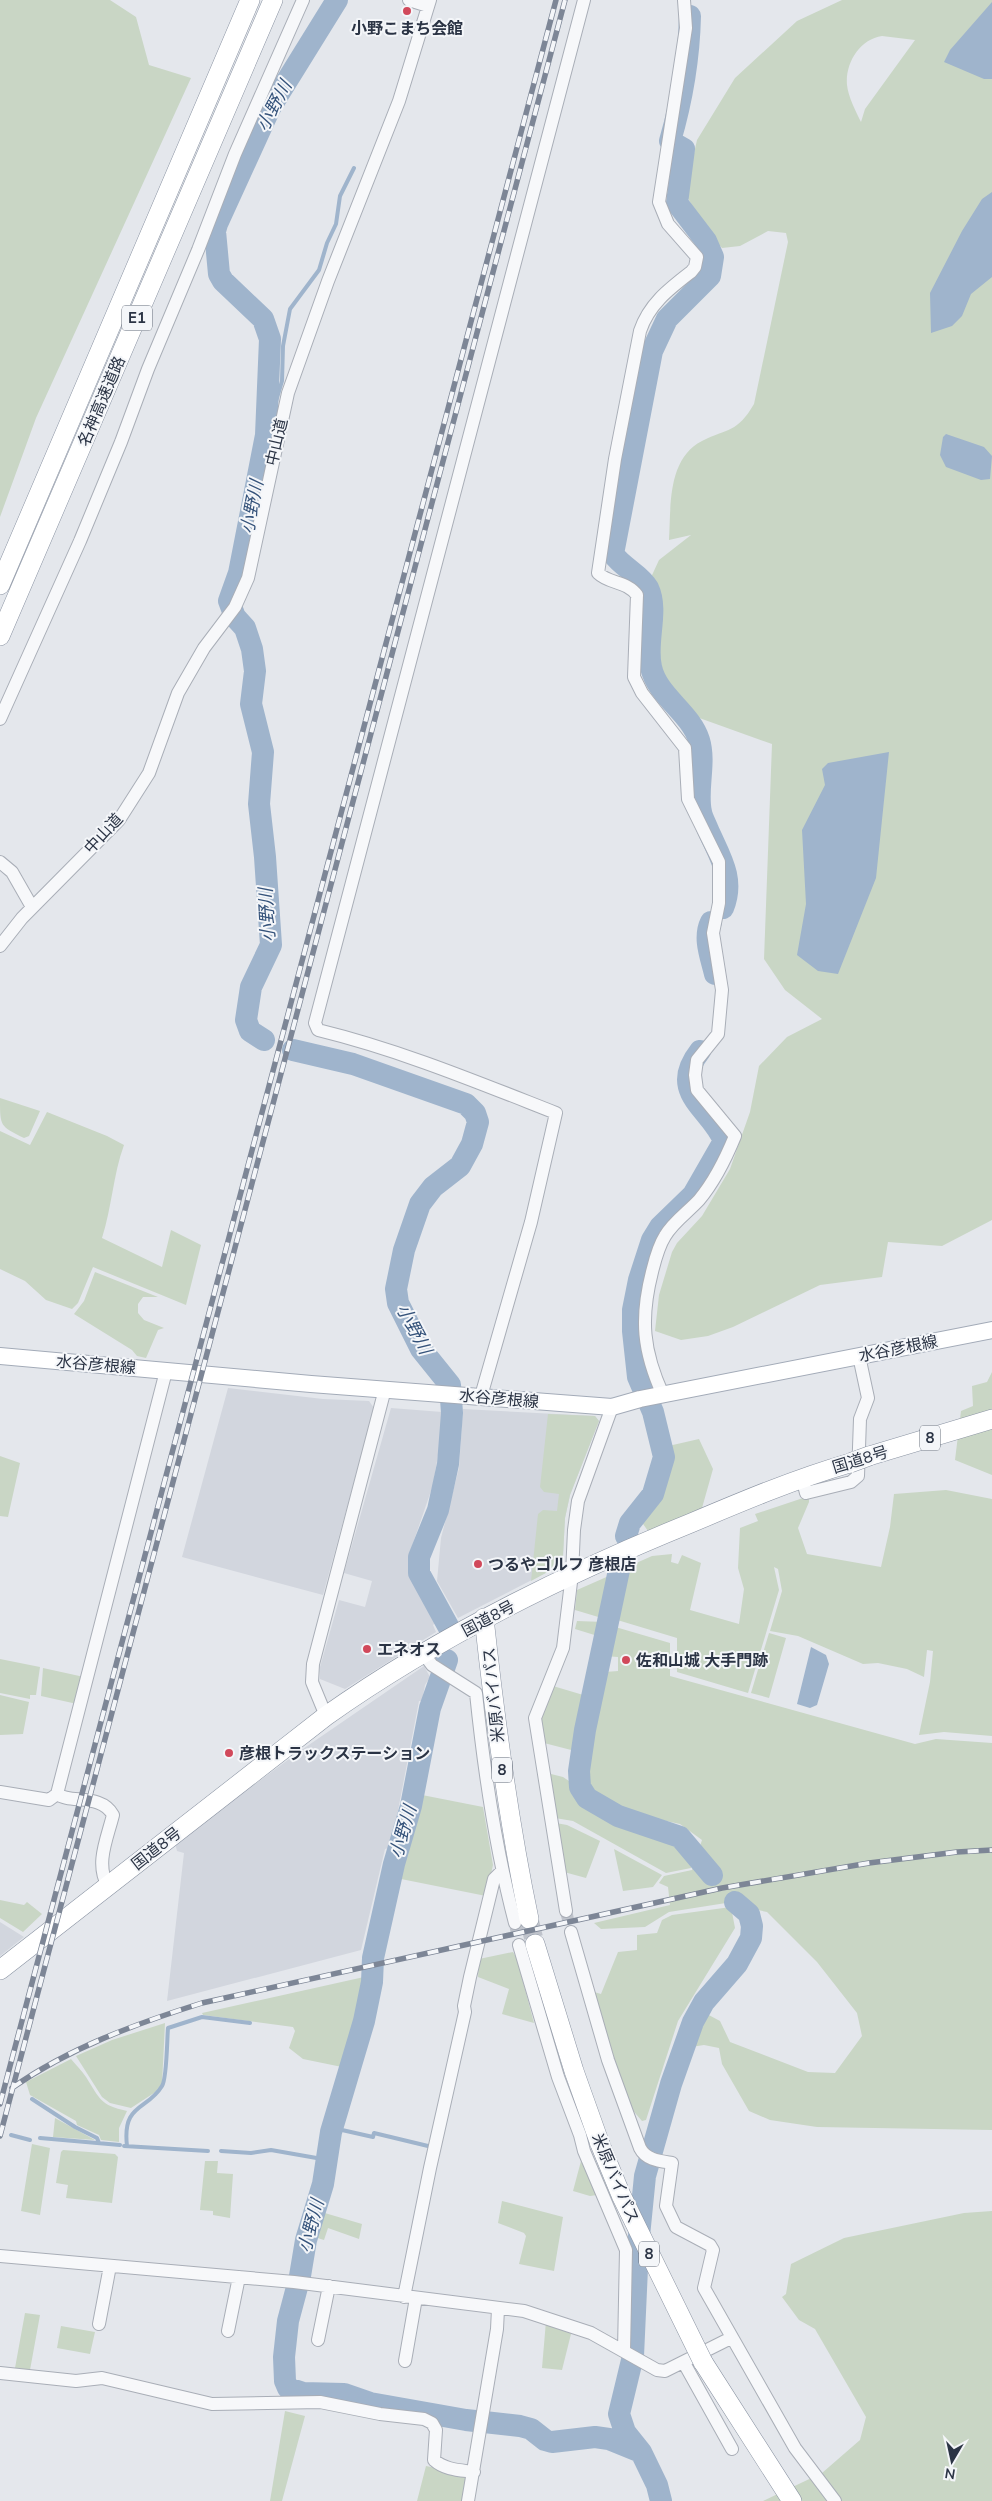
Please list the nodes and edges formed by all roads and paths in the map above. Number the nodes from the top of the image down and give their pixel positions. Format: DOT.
graph roads {
  1 [pos="250,0"];
  2 [pos="273,0"];
  3 [pos="303,0"];
  4 [pos="409,0"];
  5 [pos="584,0"];
  6 [pos="684,0"];
  7 [pos="429,3"];
  8 [pos="0,585"];
  9 [pos="0,636"];
  10 [pos="0,719"];
  11 [pos="0,862"];
  12 [pos="32,907"];
  13 [pos="0,946"];
  14 [pos="992,1330"];
  15 [pos="0,1356"];
  16 [pos="859,1356"];
  17 [pos="166,1371"];
  18 [pos="385,1389"];
  19 [pos="481,1396"];
  20 [pos="652,1397"];
  21 [pos="612,1407"];
  22 [pos="992,1419"];
  23 [pos="802,1477"];
  24 [pos="572,1574"];
  25 [pos="484,1618"];
  26 [pos="423,1653"];
  27 [pos="326,1716"];
  28 [pos="0,1792"];
  29 [pos="56,1794"];
  30 [pos="502,1872"];
  31 [pos="108,1886"];
  32 [pos="566,1911"];
  33 [pos="522,1921"];
  34 [pos="571,1932"];
  35 [pos="527,1944"];
  36 [pos="0,1970"];
  37 [pos="0,2256"];
  38 [pos="110,2266"];
  39 [pos="239,2277"];
  40 [pos="329,2286"];
  41 [pos="410,2297"];
  42 [pos="498,2309"];
  43 [pos="100,2324"];
  44 [pos="228,2331"];
  45 [pos="731,2338"];
  46 [pos="318,2340"];
  47 [pos="626,2351"];
  48 [pos="405,2361"];
  49 [pos="684,2362"];
  50 [pos="0,2373"];
  51 [pos="732,2449"];
  52 [pos="474,2472"];
  53 [pos="468,2501"];
  54 [pos="792,2501"];
  55 [pos="835,2501"];
  1 -- 8 [label="highway, 名神高速道路 / E1"];
  2 -- 9 [label="highway, 名神高速道路 / E1"];
  3 -- 10 [label="street"];
  4 -- 7 [label="street"];
  5 -- 19 [label="street"];
  6 -- 20 [label="street"];
  7 -- 12 [label="street, 中山道"];
  11 -- 12 [label="street"];
  12 -- 13 [label="street, 中山道"];
  14 -- 16 [label="main road, 水谷彦根線"];
  15 -- 17 [label="main road, 水谷彦根線"];
  16 -- 20 [label="main road, 水谷彦根線"];
  16 -- 23 [label="street"];
  17 -- 18 [label="main road, 水谷彦根線"];
  17 -- 29 [label="street"];
  18 -- 19 [label="main road, 水谷彦根線"];
  18 -- 27 [label="street"];
  19 -- 21 [label="main road, 水谷彦根線"];
  20 -- 21 [label="main road, 水谷彦根線"];
  21 -- 24 [label="street"];
  22 -- 23 [label="highway, 国道8号 / 8, bridge"];
  23 -- 24 [label="highway, 国道8号 / 8"];
  24 -- 25 [label="highway, 国道8号 / 8"];
  24 -- 32 [label="street"];
  25 -- 26 [label="highway, 国道8号 / 8"];
  25 -- 33 [label="highway, 米原バイパス / 8"];
  26 -- 27 [label="highway, 国道8号 / 8"];
  26 -- 30 [label="street"];
  27 -- 31 [label="highway, 国道8号 / 8"];
  28 -- 29 [label="street"];
  29 -- 31 [label="street"];
  30 -- 33 [label="street"];
  30 -- 41 [label="street"];
  31 -- 36 [label="highway, 国道8号 / 8"];
  34 -- 45 [label="street"];
  35 -- 47 [label="street"];
  35 -- 54 [label="highway, 米原バイパス / 8, bridge"];
  37 -- 38 [label="street"];
  38 -- 39 [label="street"];
  38 -- 43 [label="street"];
  39 -- 40 [label="street"];
  39 -- 44 [label="street"];
  40 -- 41 [label="street"];
  40 -- 46 [label="street"];
  41 -- 42 [label="street"];
  41 -- 48 [label="street"];
  42 -- 47 [label="street"];
  42 -- 52 [label="street"];
  45 -- 49 [label="street"];
  45 -- 55 [label="street"];
  47 -- 49 [label="street"];
  49 -- 51 [label="street"];
  50 -- 52 [label="street"];
  52 -- 53 [label="street"];
}
